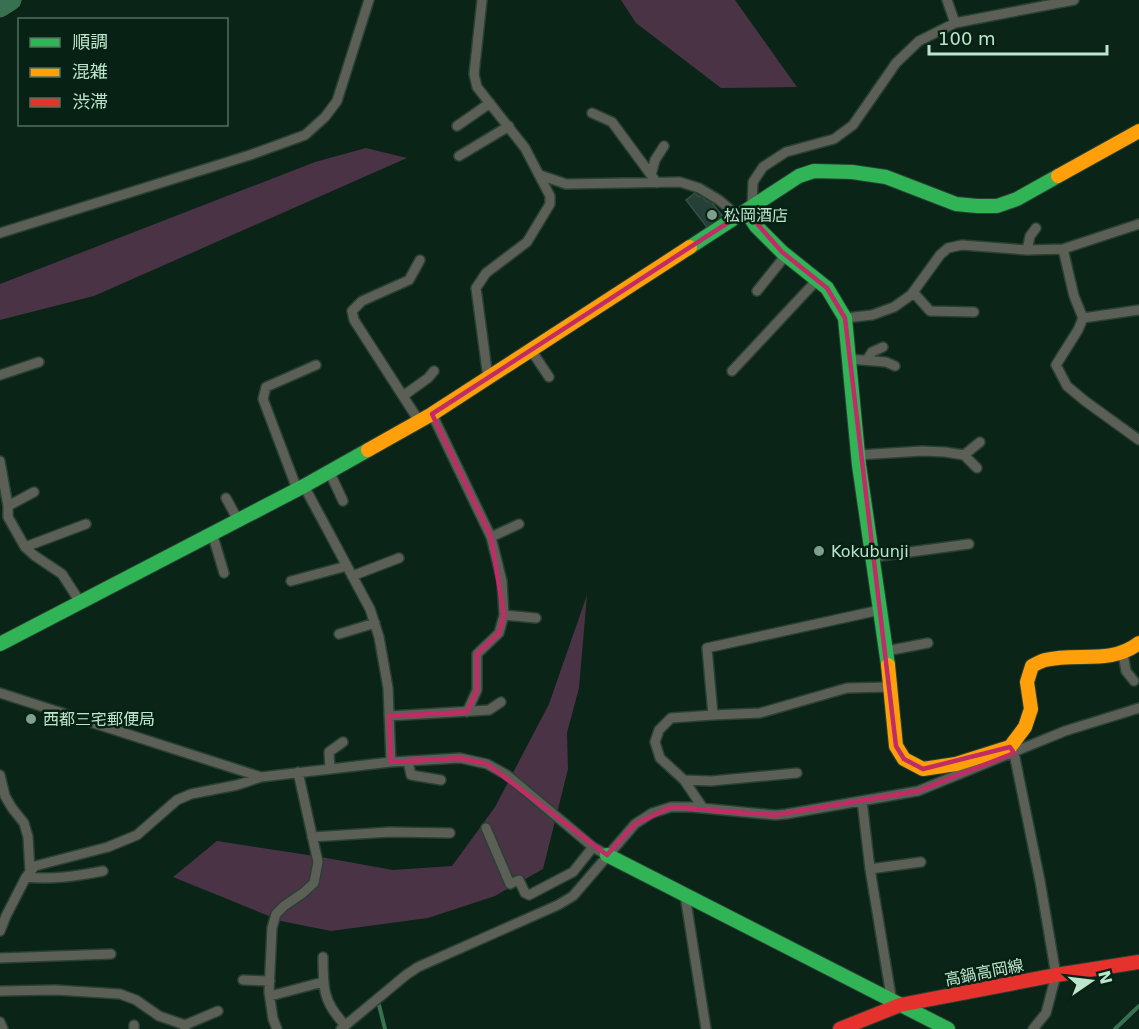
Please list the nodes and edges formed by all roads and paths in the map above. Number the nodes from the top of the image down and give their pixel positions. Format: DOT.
graph roads {
  1 [pos="369,0"];
  2 [pos="482,0"];
  3 [pos="947,0"];
  4 [pos="1074,0"];
  5 [pos="955,23"];
  6 [pos="490,103"];
  7 [pos="592,113"];
  8 [pos="457,126"];
  9 [pos="508,126"];
  10 [pos="1139,131"];
  11 [pos="664,146"];
  12 [pos="459,156"];
  13 [pos="540,175"];
  14 [pos="654,179"];
  15 [pos="745,211"];
  16 [pos="1139,224"];
  17 [pos="1036,228"];
  18 [pos="0,232"];
  19 [pos="1063,249"];
  20 [pos="1027,250"];
  21 [pos="786,255"];
  22 [pos="420,260"];
  23 [pos="817,280"];
  24 [pos="757,291"];
  25 [pos="914,292"];
  26 [pos="1139,310"];
  27 [pos="974,312"];
  28 [pos="845,318"];
  29 [pos="1083,318"];
  30 [pos="883,347"];
  31 [pos="531,350"];
  32 [pos="849,359"];
  33 [pos="867,360"];
  34 [pos="39,362"];
  35 [pos="316,365"];
  36 [pos="895,366"];
  37 [pos="434,371"];
  38 [pos="732,371"];
  39 [pos="0,375"];
  40 [pos="549,377"];
  41 [pos="488,378"];
  42 [pos="403,396"];
  43 [pos="432,414"];
  44 [pos="419,421"];
  45 [pos="1139,440"];
  46 [pos="980,442"];
  47 [pos="858,455"];
  48 [pos="964,455"];
  49 [pos="0,461"];
  50 [pos="977,468"];
  51 [pos="329,471"];
  52 [pos="300,487"];
  53 [pos="34,492"];
  54 [pos="226,498"];
  55 [pos="344,501"];
  56 [pos="8,506"];
  57 [pos="238,520"];
  58 [pos="86,524"];
  59 [pos="519,524"];
  60 [pos="212,533"];
  61 [pos="491,537"];
  62 [pos="969,544"];
  63 [pos="25,547"];
  64 [pos="873,557"];
  65 [pos="399,558"];
  66 [pos="347,566"];
  67 [pos="224,573"];
  68 [pos="352,576"];
  69 [pos="291,581"];
  70 [pos="80,602"];
  71 [pos="880,610"];
  72 [pos="504,615"];
  73 [pos="536,618"];
  74 [pos="375,622"];
  75 [pos="339,634"];
  76 [pos="928,643"];
  77 [pos="1139,643"];
  78 [pos="0,644"];
  79 [pos="886,651"];
  80 [pos="1123,654"];
  81 [pos="1134,681"];
  82 [pos="890,687"];
  83 [pos="0,693"];
  84 [pos="501,702"];
  85 [pos="1139,708"];
  86 [pos="467,712"];
  87 [pos="713,715"];
  88 [pos="389,716"];
  89 [pos="343,742"];
  90 [pos="1012,750"];
  91 [pos="408,761"];
  92 [pos="391,762"];
  93 [pos="330,769"];
  94 [pos="298,772"];
  95 [pos="797,773"];
  96 [pos="0,774"];
  97 [pos="261,777"];
  98 [pos="441,780"];
  99 [pos="684,780"];
  100 [pos="862,801"];
  101 [pos="703,808"];
  102 [pos="486,828"];
  103 [pos="450,833"];
  104 [pos="312,837"];
  105 [pos="592,846"];
  106 [pos="607,855"];
  107 [pos="921,862"];
  108 [pos="870,869"];
  109 [pos="103,871"];
  110 [pos="28,874"];
  111 [pos="685,895"];
  112 [pos="0,931"];
  113 [pos="111,954"];
  114 [pos="323,957"];
  115 [pos="0,958"];
  116 [pos="1139,962"];
  117 [pos="1056,975"];
  118 [pos="243,980"];
  119 [pos="270,981"];
  120 [pos="323,982"];
  121 [pos="0,991"];
  122 [pos="270,996"];
  123 [pos="896,1003"];
  124 [pos="218,1011"];
  125 [pos="0,1022"];
  126 [pos="185,1027"];
  127 [pos="343,1027"];
  128 [pos="3,1029"];
  129 [pos="277,1029"];
  130 [pos="706,1029"];
  131 [pos="840,1029"];
  132 [pos="948,1029"];
  133 [pos="1033,1029"];
  1 -- 18 [label="street"];
  2 -- 6 [label="street"];
  3 -- 5 [label="street"];
  4 -- 5 [label="street"];
  5 -- 15 [label="street"];
  6 -- 8 [label="street"];
  6 -- 9 [label="street"];
  7 -- 14 [label="street"];
  9 -- 12 [label="street"];
  9 -- 13 [label="street"];
  10 -- 15 [label="street"];
  11 -- 14 [label="street"];
  13 -- 14 [label="street"];
  13 -- 41 [label="street"];
  14 -- 15 [label="street"];
  15 -- 21 [label="street"];
  15 -- 31 [label="street"];
  16 -- 19 [label="street"];
  17 -- 20 [label="street"];
  19 -- 20 [label="street"];
  19 -- 29 [label="street"];
  20 -- 25 [label="street"];
  21 -- 23 [label="street"];
  21 -- 24 [label="street"];
  22 -- 42 [label="street"];
  23 -- 28 [label="street"];
  23 -- 38 [label="street"];
  25 -- 27 [label="street"];
  25 -- 28 [label="street"];
  26 -- 29 [label="street"];
  28 -- 32 [label="street"];
  29 -- 45 [label="street"];
  30 -- 33 [label="street"];
  31 -- 40 [label="street"];
  31 -- 41 [label="street"];
  32 -- 33 [label="street"];
  32 -- 47 [label="street"];
  33 -- 36 [label="street"];
  34 -- 39 [label="street"];
  35 -- 52 [label="street"];
  37 -- 42 [label="street"];
  41 -- 43 [label="street"];
  42 -- 44 [label="street"];
  43 -- 44 [label="street"];
  43 -- 61 [label="street"];
  44 -- 51 [label="street"];
  46 -- 48 [label="street"];
  47 -- 48 [label="street"];
  47 -- 64 [label="street"];
  48 -- 50 [label="street"];
  49 -- 56 [label="street"];
  51 -- 52 [label="street"];
  51 -- 55 [label="street"];
  52 -- 57 [label="street"];
  52 -- 66 [label="street"];
  53 -- 56 [label="street"];
  54 -- 57 [label="street"];
  56 -- 63 [label="street"];
  57 -- 60 [label="street"];
  58 -- 63 [label="street"];
  59 -- 61 [label="street"];
  60 -- 67 [label="street"];
  60 -- 70 [label="street"];
  61 -- 72 [label="street"];
  62 -- 64 [label="street"];
  63 -- 70 [label="street"];
  64 -- 71 [label="street"];
  65 -- 68 [label="street"];
  66 -- 68 [label="street"];
  66 -- 69 [label="street"];
  68 -- 74 [label="street"];
  70 -- 78 [label="street"];
  71 -- 79 [label="street"];
  71 -- 87 [label="street"];
  72 -- 73 [label="street"];
  72 -- 86 [label="street"];
  74 -- 75 [label="street"];
  74 -- 88 [label="street"];
  76 -- 79 [label="street"];
  77 -- 80 [label="street"];
  79 -- 82 [label="street"];
  80 -- 81 [label="street"];
  80 -- 90 [label="street"];
  82 -- 87 [label="street"];
  82 -- 90 [label="street"];
  83 -- 97 [label="street"];
  84 -- 86 [label="street"];
  85 -- 90 [label="street"];
  86 -- 88 [label="street"];
  87 -- 99 [label="street"];
  88 -- 92 [label="street"];
  89 -- 93 [label="street"];
  90 -- 100 [label="street"];
  90 -- 117 [label="street"];
  91 -- 92 [label="street"];
  91 -- 98 [label="street"];
  91 -- 105 [label="street"];
  92 -- 93 [label="street"];
  93 -- 94 [label="street"];
  94 -- 97 [label="street"];
  94 -- 104 [label="street"];
  95 -- 99 [label="street"];
  96 -- 110 [label="street"];
  97 -- 110 [label="street"];
  99 -- 101 [label="street"];
  100 -- 101 [label="street"];
  100 -- 108 [label="street"];
  101 -- 106 [label="street"];
  102 -- 105 [label="street"];
  103 -- 104 [label="street"];
  104 -- 119 [label="street"];
  105 -- 106 [label="street"];
  106 -- 111 [label="street"];
  106 -- 127 [label="street"];
  107 -- 108 [label="street"];
  108 -- 123 [label="street"];
  109 -- 110 [label="street"];
  110 -- 112 [label="street"];
  111 -- 123 [label="street"];
  111 -- 130 [label="street"];
  113 -- 115 [label="street"];
  114 -- 120 [label="street"];
  116 -- 117 [label="street, 高鍋高岡線"];
  117 -- 123 [label="street, 高鍋高岡線"];
  117 -- 133 [label="street"];
  118 -- 119 [label="street"];
  119 -- 122 [label="street"];
  120 -- 122 [label="street"];
  120 -- 127 [label="street"];
  121 -- 126 [label="street"];
  122 -- 129 [label="street"];
  123 -- 131 [label="street, 高鍋高岡線"];
  123 -- 132 [label="street"];
  124 -- 126 [label="street"];
  125 -- 128 [label="street"];
}
